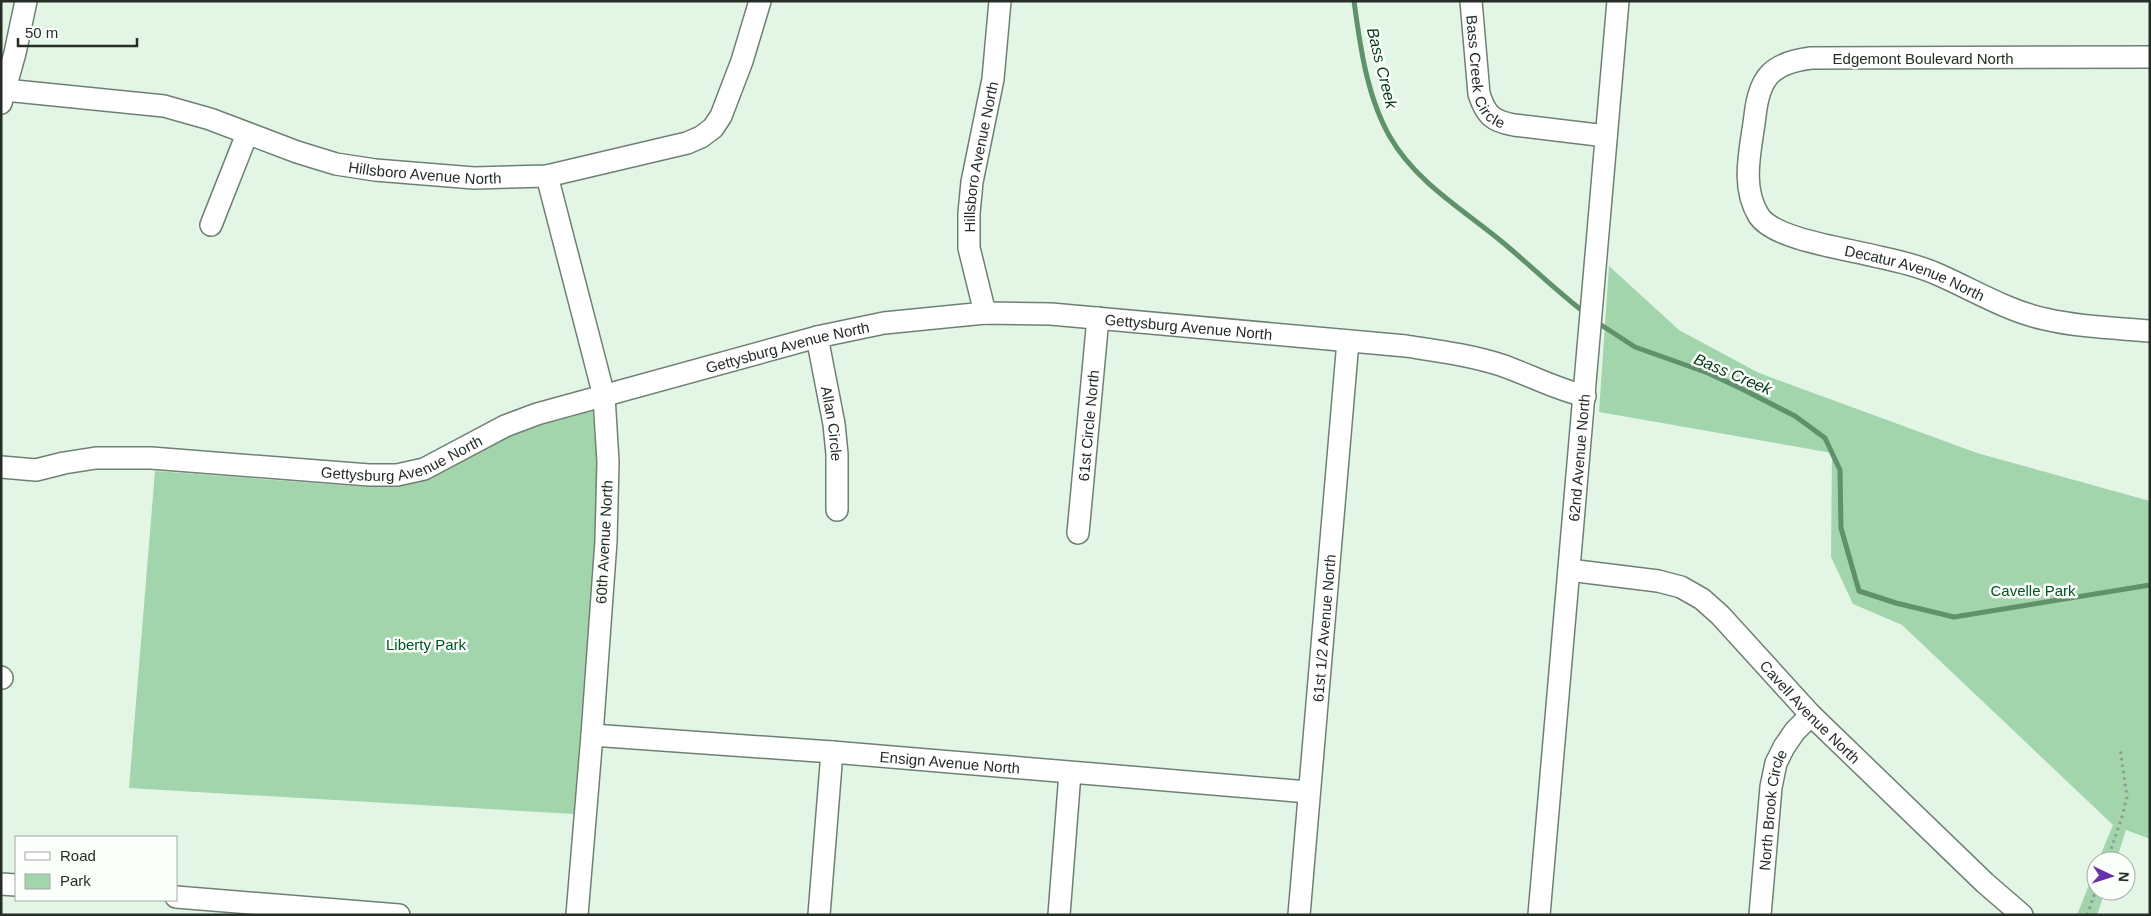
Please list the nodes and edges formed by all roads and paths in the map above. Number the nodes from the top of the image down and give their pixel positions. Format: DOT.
graph roads {
  1 [pos="26,1"];
  2 [pos="760,1"];
  3 [pos="1000,1"];
  4 [pos="1471,1"];
  5 [pos="1618,1"];
  6 [pos="2150,57"];
  7 [pos="3,97"];
  8 [pos="247,134"];
  9 [pos="1606,136"];
  10 [pos="1752,140"];
  11 [pos="547,176"];
  12 [pos="211,225"];
  13 [pos="985,313"];
  14 [pos="1098,318"];
  15 [pos="2150,331"];
  16 [pos="817,338"];
  17 [pos="1348,341"];
  18 [pos="604,396"];
  19 [pos="1585,396"];
  20 [pos="1,467"];
  21 [pos="837,510"];
  22 [pos="1078,533"];
  23 [pos="1569,570"];
  24 [pos="1811,715"];
  25 [pos="592,735"];
  26 [pos="2120,748"];
  27 [pos="832,752"];
  28 [pos="1070,773"];
  29 [pos="1308,792"];
  30 [pos="2110,851"];
  31 [pos="1,884"];
  32 [pos="15,885"];
  33 [pos="178,897"];
  34 [pos="2092,901"];
  35 [pos="399,915"];
  36 [pos="576,915"];
  37 [pos="819,915"];
  38 [pos="1059,915"];
  39 [pos="1299,915"];
  40 [pos="1539,915"];
  41 [pos="1760,915"];
  42 [pos="2022,915"];
  43 [pos="2087,915"];
  1 -- 7 [label="street"];
  2 -- 11 [label="street, Hillsboro Avenue North"];
  3 -- 13 [label="street, Hillsboro Avenue North"];
  4 -- 9 [label="street, Bass Creek Circle"];
  5 -- 9 [label="street, 62nd Avenue North"];
  6 -- 10 [label="street, Edgemont Boulevard North"];
  7 -- 8 [label="street, Hillsboro Avenue North"];
  8 -- 11 [label="street, Hillsboro Avenue North"];
  8 -- 12 [label="street"];
  9 -- 19 [label="street, 62nd Avenue North"];
  10 -- 15 [label="street, Decatur Avenue North"];
  11 -- 18 [label="street, 60th Avenue North"];
  13 -- 14 [label="street, Gettysburg Avenue North"];
  13 -- 16 [label="street, Gettysburg Avenue North"];
  14 -- 17 [label="street, Gettysburg Avenue North"];
  14 -- 22 [label="street, 61st Circle North"];
  16 -- 18 [label="street, Gettysburg Avenue North"];
  16 -- 21 [label="street, Allan Circle"];
  17 -- 19 [label="street, Gettysburg Avenue North"];
  17 -- 29 [label="street, 61st 1/2 Avenue North"];
  18 -- 20 [label="street, Gettysburg Avenue North"];
  18 -- 25 [label="street, 60th Avenue North"];
  19 -- 23 [label="street, 62nd Avenue North"];
  23 -- 24 [label="street, Cavell Avenue North"];
  23 -- 40 [label="street, 62nd Avenue North"];
  24 -- 41 [label="street, North Brook Circle"];
  24 -- 42 [label="street, Cavell Avenue North"];
  25 -- 27 [label="street, Ensign Avenue North"];
  25 -- 36 [label="street, 60th Avenue North"];
  26 -- 30 [label="path"];
  27 -- 28 [label="street, Ensign Avenue North"];
  27 -- 37 [label="street"];
  28 -- 29 [label="street, Ensign Avenue North"];
  28 -- 38 [label="street"];
  29 -- 39 [label="street, 61st 1/2 Avenue North"];
  31 -- 32 [label="street"];
  33 -- 35 [label="street"];
  34 -- 43 [label="path"];
}
